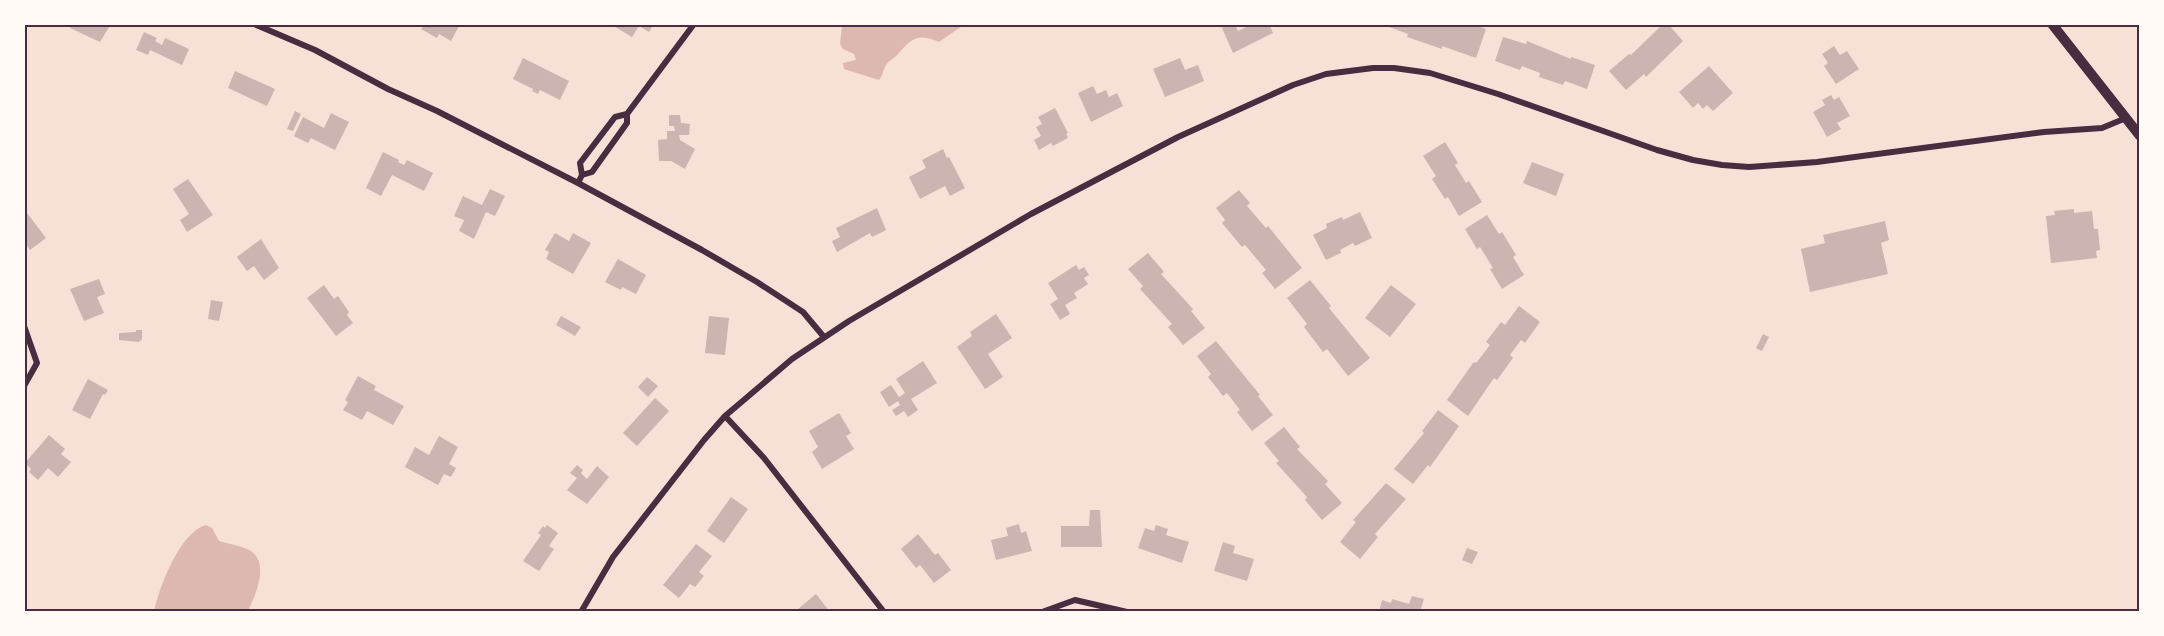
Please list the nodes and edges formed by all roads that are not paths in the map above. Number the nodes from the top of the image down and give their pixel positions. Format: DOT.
graph roads {
  1 [pos="254,24"];
  2 [pos="694,24"];
  3 [pos="2052,24"];
  4 [pos="627,114"];
  5 [pos="2126,118"];
  6 [pos="2140,136"];
  7 [pos="582,175"];
  8 [pos="578,183"];
  9 [pos="24,326"];
  10 [pos="824,337"];
  11 [pos="24,386"];
  12 [pos="725,416"];
  13 [pos="581,612"];
  14 [pos="884,612"];
  15 [pos="1042,612"];
  16 [pos="1127,612"];
  1 -- 8 [label="street"];
  2 -- 4 [label="street"];
  3 -- 5 [label="main road"];
  4 -- 7 [label="street"];
  4 -- 7 [label="street"];
  5 -- 6 [label="main road"];
  5 -- 10 [label="street"];
  7 -- 8 [label="street"];
  8 -- 10 [label="street"];
  9 -- 11 [label="street"];
  10 -- 12 [label="street"];
  12 -- 13 [label="street"];
  12 -- 14 [label="street"];
  15 -- 16 [label="street"];
}
